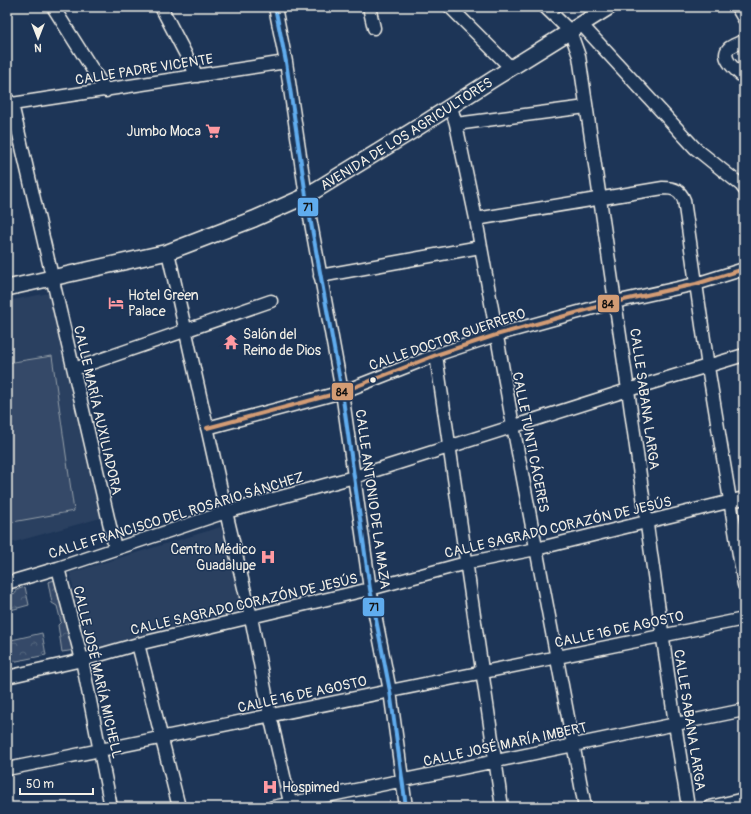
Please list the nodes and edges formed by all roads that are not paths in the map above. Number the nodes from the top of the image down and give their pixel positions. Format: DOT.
graph roads {
  1 [pos="53,7"];
  2 [pos="161,7"];
  3 [pos="275,7"];
  4 [pos="369,7"];
  5 [pos="450,7"];
  6 [pos="545,7"];
  7 [pos="609,7"];
  8 [pos="737,7"];
  9 [pos="744,19"];
  10 [pos="374,28"];
  11 [pos="576,28"];
  12 [pos="744,40"];
  13 [pos="286,62"];
  14 [pos="511,68"];
  15 [pos="197,76"];
  16 [pos="744,78"];
  17 [pos="106,91"];
  18 [pos="8,103"];
  19 [pos="451,107"];
  20 [pos="586,107"];
  21 [pos="456,124"];
  22 [pos="744,189"];
  23 [pos="306,196"];
  24 [pos="599,198"];
  25 [pos="476,218"];
  26 [pos="480,247"];
  27 [pos="168,252"];
  28 [pos="744,269"];
  29 [pos="320,276"];
  30 [pos="51,278"];
  31 [pos="696,284"];
  32 [pos="7,288"];
  33 [pos="271,301"];
  34 [pos="615,302"];
  35 [pos="186,330"];
  36 [pos="496,335"];
  37 [pos="436,355"];
  38 [pos="744,355"];
  39 [pos="708,367"];
  40 [pos="74,369"];
  41 [pos="628,390"];
  42 [pos="342,392"];
  43 [pos="513,426"];
  44 [pos="206,428"];
  45 [pos="449,447"];
  46 [pos="354,477"];
  47 [pos="744,498"];
  48 [pos="731,501"];
  49 [pos="226,512"];
  50 [pos="647,521"];
  51 [pos="116,548"];
  52 [pos="536,548"];
  53 [pos="466,563"];
  54 [pos="58,568"];
  55 [pos="7,583"];
  56 [pos="744,585"];
  57 [pos="370,589"];
  58 [pos="251,616"];
  59 [pos="744,618"];
  60 [pos="662,635"];
  61 [pos="138,644"];
  62 [pos="556,657"];
  63 [pos="82,660"];
  64 [pos="482,672"];
  65 [pos="7,677"];
  66 [pos="390,691"];
  67 [pos="744,710"];
  68 [pos="270,715"];
  69 [pos="675,724"];
  70 [pos="162,738"];
  71 [pos="573,745"];
  72 [pos="100,750"];
  73 [pos="495,761"];
  74 [pos="7,769"];
  75 [pos="402,780"];
  76 [pos="744,799"];
  77 [pos="290,805"];
  78 [pos="112,807"];
  79 [pos="179,807"];
  80 [pos="273,807"];
  81 [pos="406,807"];
  82 [pos="502,807"];
  83 [pos="585,807"];
  84 [pos="688,807"];
  85 [pos="710,807"];
  1 -- 17 [label="street"];
  2 -- 15 [label="street"];
  3 -- 13 [label="street, CALLE ANTONIO DE LA MAZA"];
  4 -- 10 [label="street"];
  5 -- 14 [label="street"];
  6 -- 11 [label="street, CALLE SABANA LARGA"];
  7 -- 11 [label="main road, AVENIDA DE LOS AGRICULTORES"];
  8 -- 9 [label="street"];
  11 -- 14 [label="main road, AVENIDA DE LOS AGRICULTORES"];
  11 -- 20 [label="street, CALLE SABANA LARGA"];
  11 -- 22 [label="street"];
  12 -- 16 [label="street"];
  13 -- 15 [label="street, CALLE PADRE VICENTE"];
  13 -- 23 [label="street, CALLE ANTONIO DE LA MAZA"];
  14 -- 19 [label="main road, AVENIDA DE LOS AGRICULTORES"];
  15 -- 17 [label="street, CALLE PADRE VICENTE"];
  17 -- 18 [label="street, CALLE PADRE VICENTE"];
  18 -- 30 [label="street, CALLE MARÍA AUXILIADORA"];
  19 -- 21 [label="street, CALLE TUNTI CÁCERES"];
  19 -- 23 [label="main road, AVENIDA DE LOS AGRICULTORES"];
  20 -- 21 [label="street"];
  20 -- 24 [label="street, CALLE SABANA LARGA"];
  21 -- 25 [label="street, CALLE TUNTI CÁCERES"];
  23 -- 27 [label="main road, AVENIDA DE LOS AGRICULTORES"];
  23 -- 29 [label="street, CALLE ANTONIO DE LA MAZA"];
  24 -- 25 [label="street"];
  24 -- 31 [label="street"];
  24 -- 34 [label="street, CALLE SABANA LARGA"];
  25 -- 26 [label="street, CALLE TUNTI CÁCERES"];
  26 -- 29 [label="street"];
  26 -- 36 [label="street, CALLE TUNTI CÁCERES"];
  27 -- 30 [label="main road, AVENIDA DE LOS AGRICULTORES"];
  27 -- 35 [label="street"];
  28 -- 31 [label="street, CALLE DOCTOR GUERRERO"];
  29 -- 42 [label="street, CALLE ANTONIO DE LA MAZA"];
  30 -- 32 [label="main road, AVENIDA DE LOS AGRICULTORES"];
  30 -- 40 [label="street, CALLE MARÍA AUXILIADORA"];
  31 -- 34 [label="street, CALLE DOCTOR GUERRERO"];
  31 -- 39 [label="street"];
  33 -- 35 [label="street"];
  34 -- 36 [label="street, CALLE DOCTOR GUERRERO"];
  34 -- 41 [label="street, CALLE SABANA LARGA"];
  35 -- 40 [label="street"];
  35 -- 44 [label="street"];
  36 -- 37 [label="street, CALLE DOCTOR GUERRERO"];
  36 -- 43 [label="street, CALLE TUNTI CÁCERES"];
  37 -- 42 [label="street, CALLE DOCTOR GUERRERO"];
  37 -- 45 [label="street"];
  38 -- 39 [label="street, CALLE FRANCISCO DEL ROSARIO SÁNCHEZ"];
  39 -- 41 [label="street, CALLE FRANCISCO DEL ROSARIO SÁNCHEZ"];
  39 -- 48 [label="street"];
  40 -- 51 [label="street, CALLE MARÍA AUXILIADORA"];
  41 -- 43 [label="street, CALLE FRANCISCO DEL ROSARIO SÁNCHEZ"];
  41 -- 50 [label="street, CALLE SABANA LARGA"];
  42 -- 44 [label="street, CALLE DOCTOR GUERRERO"];
  42 -- 46 [label="street, CALLE ANTONIO DE LA MAZA"];
  43 -- 45 [label="street, CALLE FRANCISCO DEL ROSARIO SÁNCHEZ"];
  43 -- 52 [label="street, CALLE TUNTI CÁCERES"];
  44 -- 49 [label="street"];
  45 -- 46 [label="street, CALLE FRANCISCO DEL ROSARIO SÁNCHEZ"];
  45 -- 53 [label="street"];
  46 -- 49 [label="street, CALLE FRANCISCO DEL ROSARIO SÁNCHEZ"];
  46 -- 57 [label="street, CALLE ANTONIO DE LA MAZA"];
  47 -- 48 [label="street, CALLE SAGRADO CORAZÓN DE JESÚS"];
  48 -- 50 [label="street, CALLE SAGRADO CORAZÓN DE JESÚS"];
  48 -- 56 [label="street"];
  49 -- 51 [label="street, CALLE FRANCISCO DEL ROSARIO SÁNCHEZ"];
  49 -- 58 [label="street"];
  50 -- 52 [label="street, CALLE SAGRADO CORAZÓN DE JESÚS"];
  50 -- 60 [label="street, CALLE SABANA LARGA"];
  51 -- 54 [label="street, CALLE FRANCISCO DEL ROSARIO SÁNCHEZ"];
  52 -- 53 [label="street, CALLE SAGRADO CORAZÓN DE JESÚS"];
  52 -- 62 [label="street, CALLE TUNTI CÁCERES"];
  53 -- 57 [label="street, CALLE SAGRADO CORAZÓN DE JESÚS"];
  53 -- 64 [label="street"];
  54 -- 55 [label="street, CALLE FRANCISCO DEL ROSARIO SÁNCHEZ"];
  54 -- 63 [label="street, CALLE JOSÉ MARÍA MICHELL"];
  57 -- 58 [label="street, CALLE SAGRADO CORAZÓN DE JESÚS"];
  57 -- 66 [label="street, CALLE ANTONIO DE LA MAZA"];
  58 -- 61 [label="street, CALLE SAGRADO CORAZÓN DE JESÚS"];
  58 -- 68 [label="street"];
  59 -- 60 [label="street, CALLE 16 DE AGOSTO"];
  60 -- 62 [label="street, CALLE 16 DE AGOSTO"];
  60 -- 69 [label="street, CALLE SABANA LARGA"];
  61 -- 63 [label="street, CALLE SAGRADO CORAZÓN DE JESÚS"];
  61 -- 70 [label="street"];
  62 -- 64 [label="street, CALLE 16 DE AGOSTO"];
  62 -- 71 [label="street, CALLE TUNTI CÁCERES"];
  63 -- 65 [label="street, CALLE SAGRADO CORAZÓN DE JESÚS"];
  63 -- 72 [label="street, CALLE JOSÉ MARÍA MICHELL"];
  64 -- 66 [label="street, CALLE 16 DE AGOSTO"];
  64 -- 73 [label="street"];
  66 -- 68 [label="street, CALLE 16 DE AGOSTO"];
  66 -- 75 [label="street, CALLE ANTONIO DE LA MAZA"];
  67 -- 69 [label="street, CALLE JOSÉ MARÍA IMBERT"];
  68 -- 70 [label="street, CALLE 16 DE AGOSTO"];
  68 -- 77 [label="street"];
  69 -- 71 [label="street, CALLE JOSÉ MARÍA IMBERT"];
  69 -- 84 [label="street, CALLE SABANA LARGA"];
  70 -- 72 [label="street, CALLE 16 DE AGOSTO"];
  70 -- 79 [label="street"];
  71 -- 73 [label="street, CALLE JOSÉ MARÍA IMBERT"];
  71 -- 83 [label="street, CALLE TUNTI CÁCERES"];
  72 -- 74 [label="street, CALLE 16 DE AGOSTO"];
  72 -- 78 [label="street, CALLE JOSÉ MARÍA MICHELL"];
  73 -- 75 [label="street, CALLE JOSÉ MARÍA IMBERT"];
  73 -- 82 [label="street"];
  75 -- 77 [label="street, CALLE JOSÉ MARÍA IMBERT"];
  75 -- 81 [label="street, CALLE ANTONIO DE LA MAZA"];
  76 -- 85 [label="street"];
  77 -- 80 [label="street, CALLE JOSÉ MARÍA IMBERT"];
}
